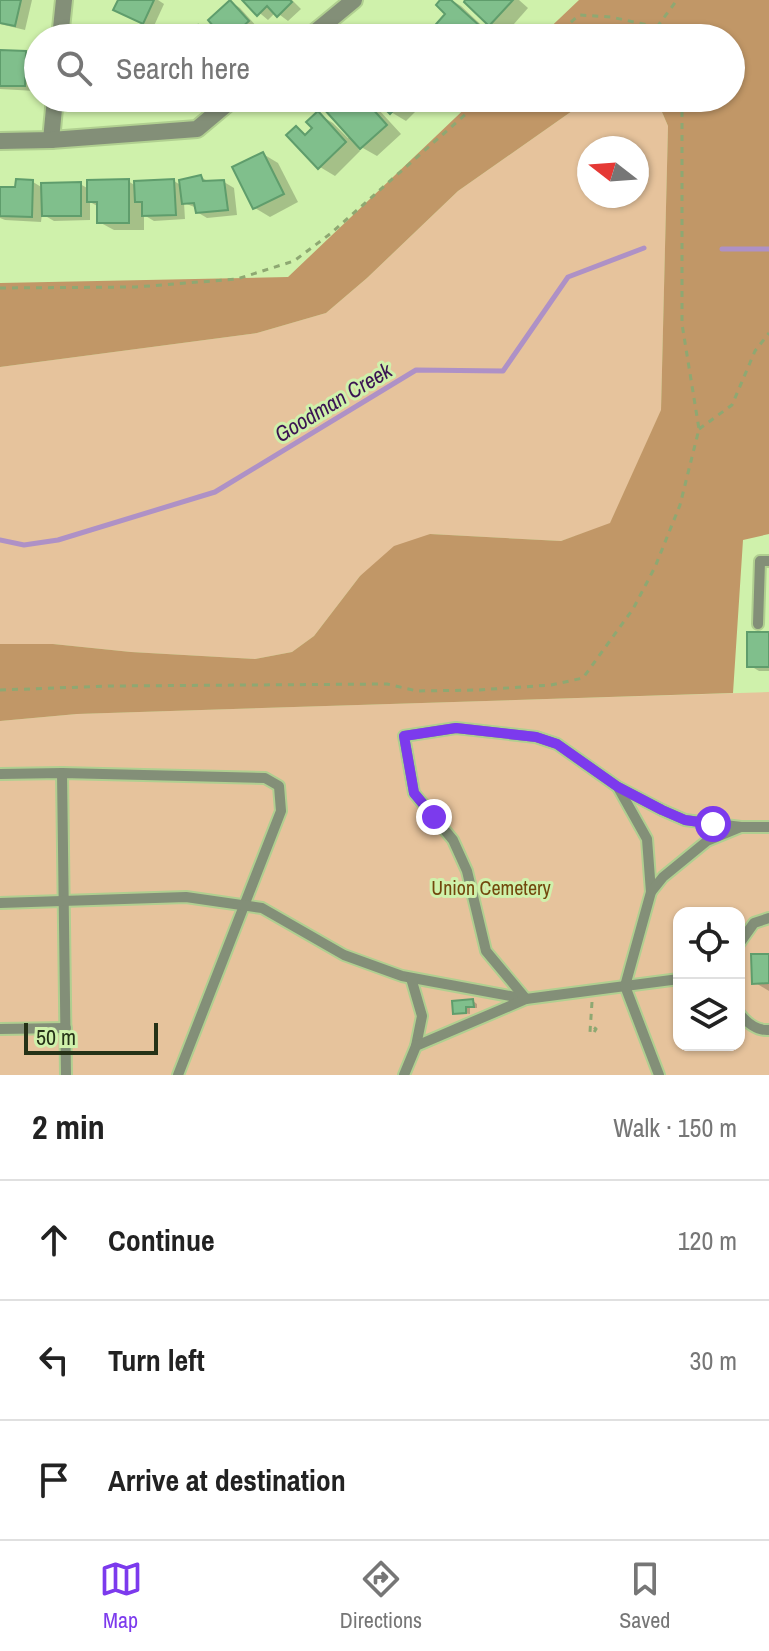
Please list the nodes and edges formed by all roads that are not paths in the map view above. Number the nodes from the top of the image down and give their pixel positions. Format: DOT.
graph roads {
  1 [pos="64,0"];
  2 [pos="354,0"];
  3 [pos="61,24"];
  4 [pos="325,24"];
  5 [pos="54,112"];
  6 [pos="217,112"];
  7 [pos="51,140"];
  8 [pos="0,141"];
  9 [pos="769,561"];
  10 [pos="758,624"];
  11 [pos="62,773"];
  12 [pos="0,774"];
  13 [pos="618,787"];
  14 [pos="741,827"];
  15 [pos="769,827"];
  16 [pos="651,892"];
  17 [pos="65,901"];
  18 [pos="0,903"];
  19 [pos="244,905"];
  20 [pos="769,918"];
  21 [pos="745,936"];
  22 [pos="411,978"];
  23 [pos="673,980"];
  24 [pos="625,986"];
  25 [pos="526,999"];
  26 [pos="745,1021"];
  27 [pos="66,1028"];
  28 [pos="0,1029"];
  29 [pos="769,1030"];
  30 [pos="416,1046"];
  31 [pos="66,1075"];
  32 [pos="178,1075"];
  33 [pos="404,1075"];
  34 [pos="659,1075"];
  1 -- 3 [label="street"];
  2 -- 4 [label="street"];
  5 -- 7 [label="street"];
  6 -- 7 [label="street"];
  7 -- 8 [label="street"];
  9 -- 10 [label="lane"];
  11 -- 12 [label="lane"];
  11 -- 17 [label="lane"];
  11 -- 19 [label="lane"];
  13 -- 14 [label="lane"];
  13 -- 16 [label="lane"];
  13 -- 25 [label="lane"];
  14 -- 15 [label="lane"];
  14 -- 16 [label="lane"];
  16 -- 24 [label="lane"];
  17 -- 18 [label="lane"];
  17 -- 19 [label="lane"];
  17 -- 27 [label="lane"];
  19 -- 22 [label="lane"];
  19 -- 32 [label="lane"];
  20 -- 21 [label="lane"];
  22 -- 25 [label="lane"];
  22 -- 30 [label="lane"];
  23 -- 24 [label="lane"];
  24 -- 25 [label="lane"];
  24 -- 34 [label="lane"];
  25 -- 30 [label="lane"];
  26 -- 29 [label="lane"];
  27 -- 28 [label="lane"];
  27 -- 31 [label="lane"];
  30 -- 33 [label="lane"];
}
